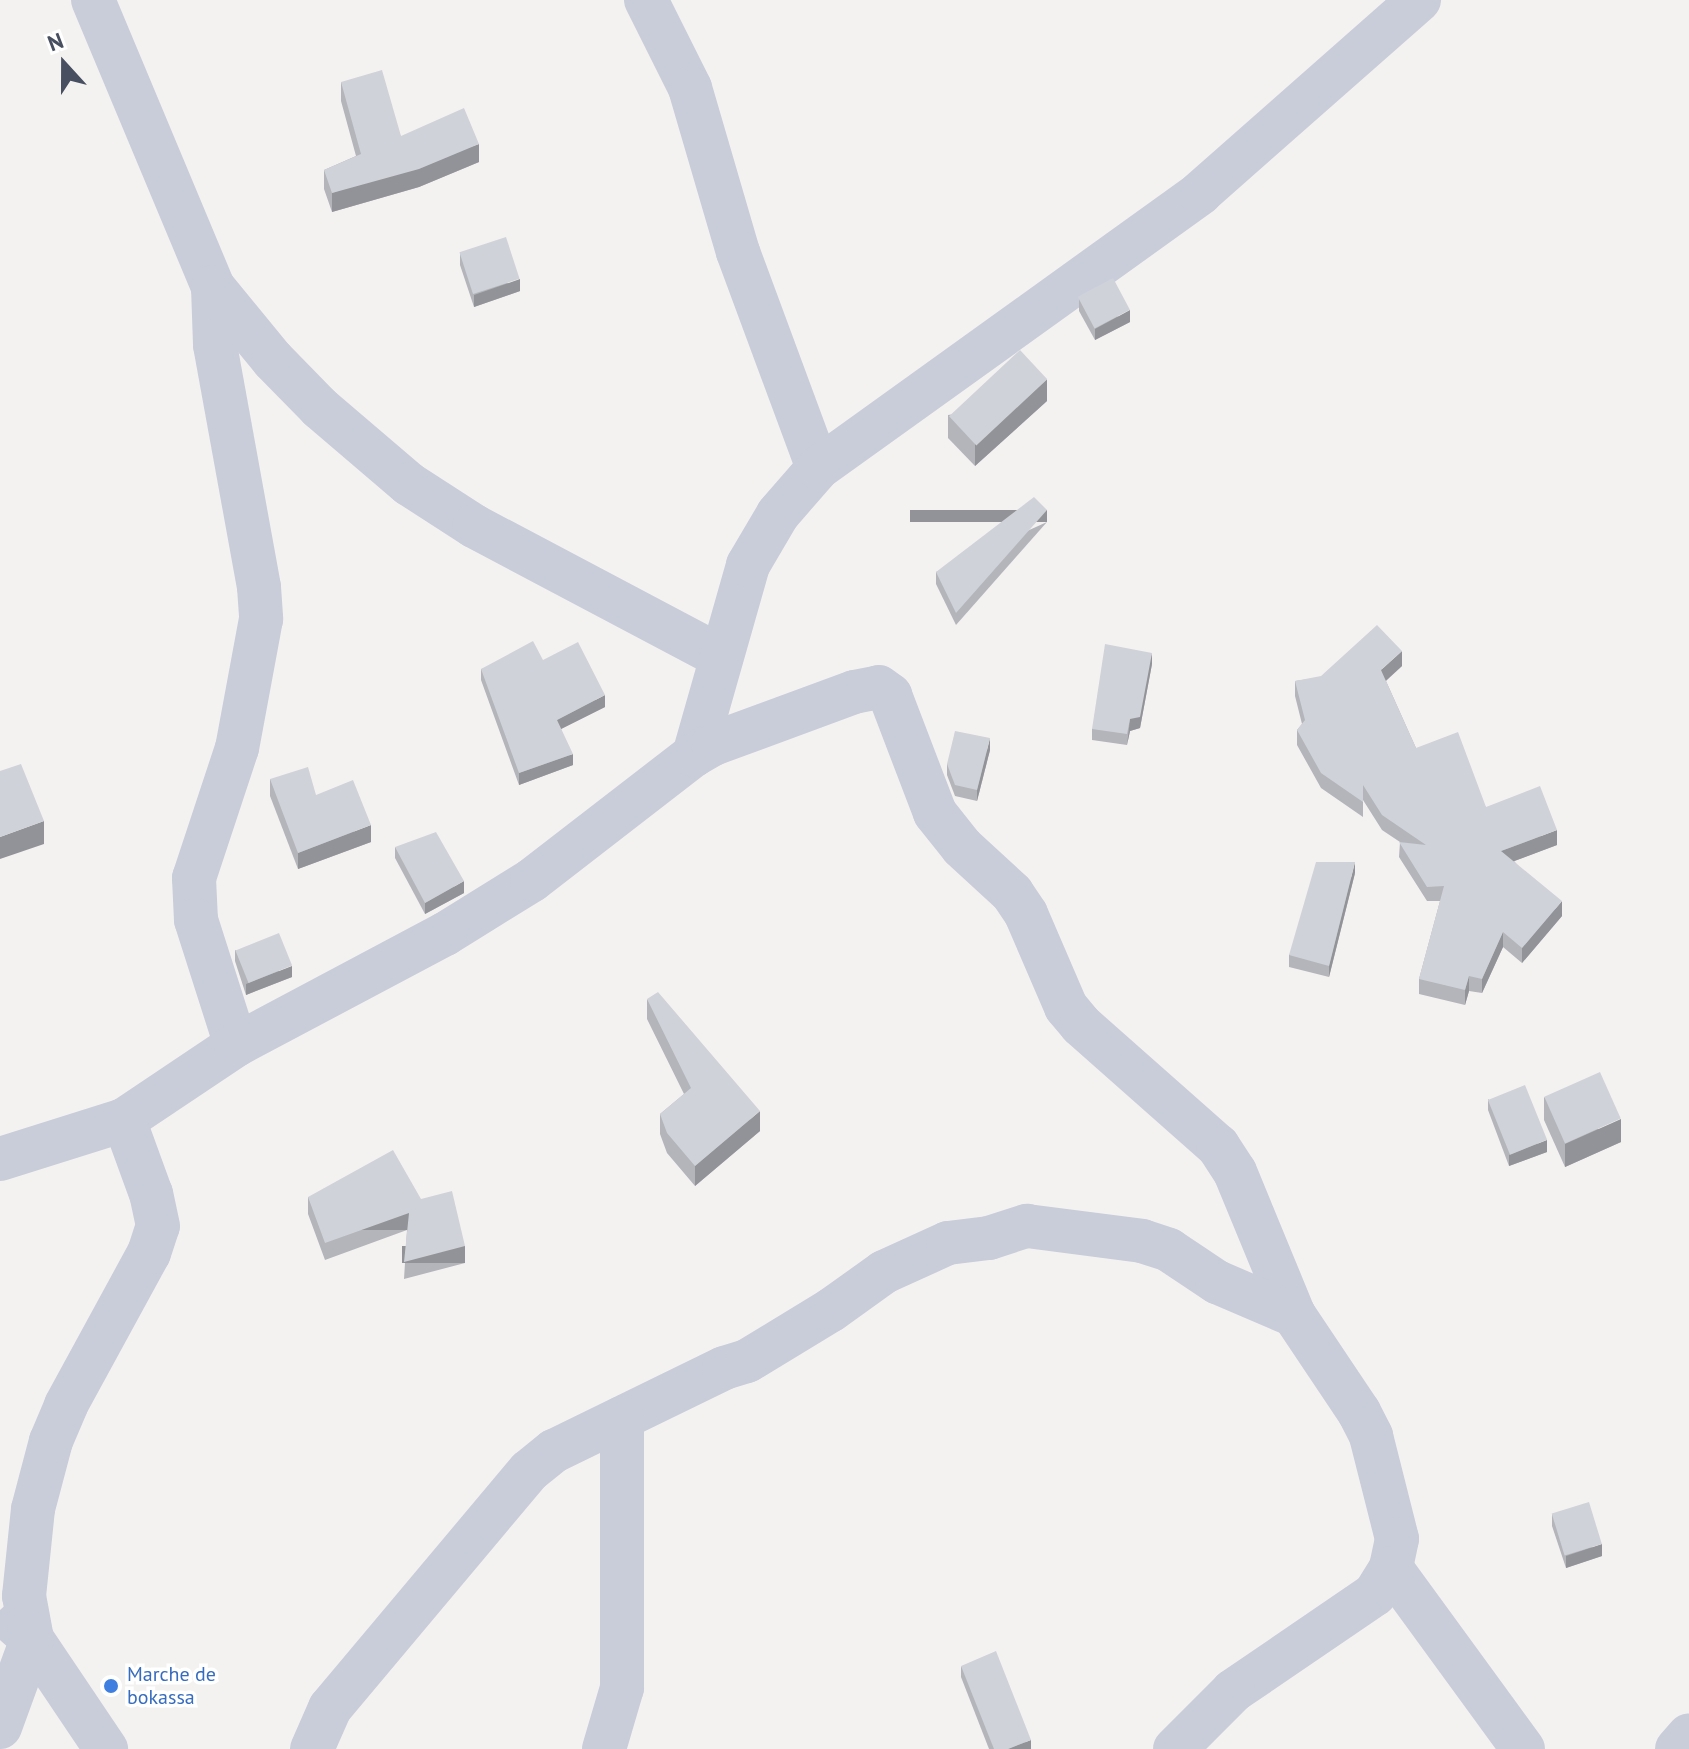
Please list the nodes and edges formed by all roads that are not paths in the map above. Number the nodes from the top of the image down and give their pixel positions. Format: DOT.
graph roads {
  1 [pos="93,0"];
  2 [pos="646,0"];
  3 [pos="1419,0"];
  4 [pos="213,287"];
  5 [pos="818,468"];
  6 [pos="721,657"];
  7 [pos="694,755"];
  8 [pos="236,1045"];
  9 [pos="124,1120"];
  10 [pos="0,1159"];
  11 [pos="1294,1315"];
  12 [pos="622,1418"];
  13 [pos="1391,1568"];
  14 [pos="16,1625"];
  15 [pos="0,1727"];
  16 [pos="1689,1735"];
  17 [pos="605,1748"];
  18 [pos="106,1749"];
  19 [pos="312,1749"];
  20 [pos="1175,1749"];
  21 [pos="1523,1749"];
  22 [pos="1677,1749"];
  1 -- 4 [label="street"];
  2 -- 5 [label="street"];
  3 -- 5 [label="street"];
  4 -- 6 [label="street"];
  4 -- 8 [label="street"];
  5 -- 6 [label="street"];
  6 -- 7 [label="street"];
  7 -- 8 [label="street"];
  7 -- 11 [label="street"];
  8 -- 9 [label="street"];
  9 -- 10 [label="street"];
  9 -- 14 [label="street"];
  11 -- 12 [label="street"];
  11 -- 13 [label="street"];
  12 -- 17 [label="street"];
  12 -- 19 [label="street"];
  13 -- 20 [label="street"];
  13 -- 21 [label="street"];
  14 -- 15 [label="street"];
  14 -- 18 [label="street"];
  16 -- 22 [label="street"];
}
